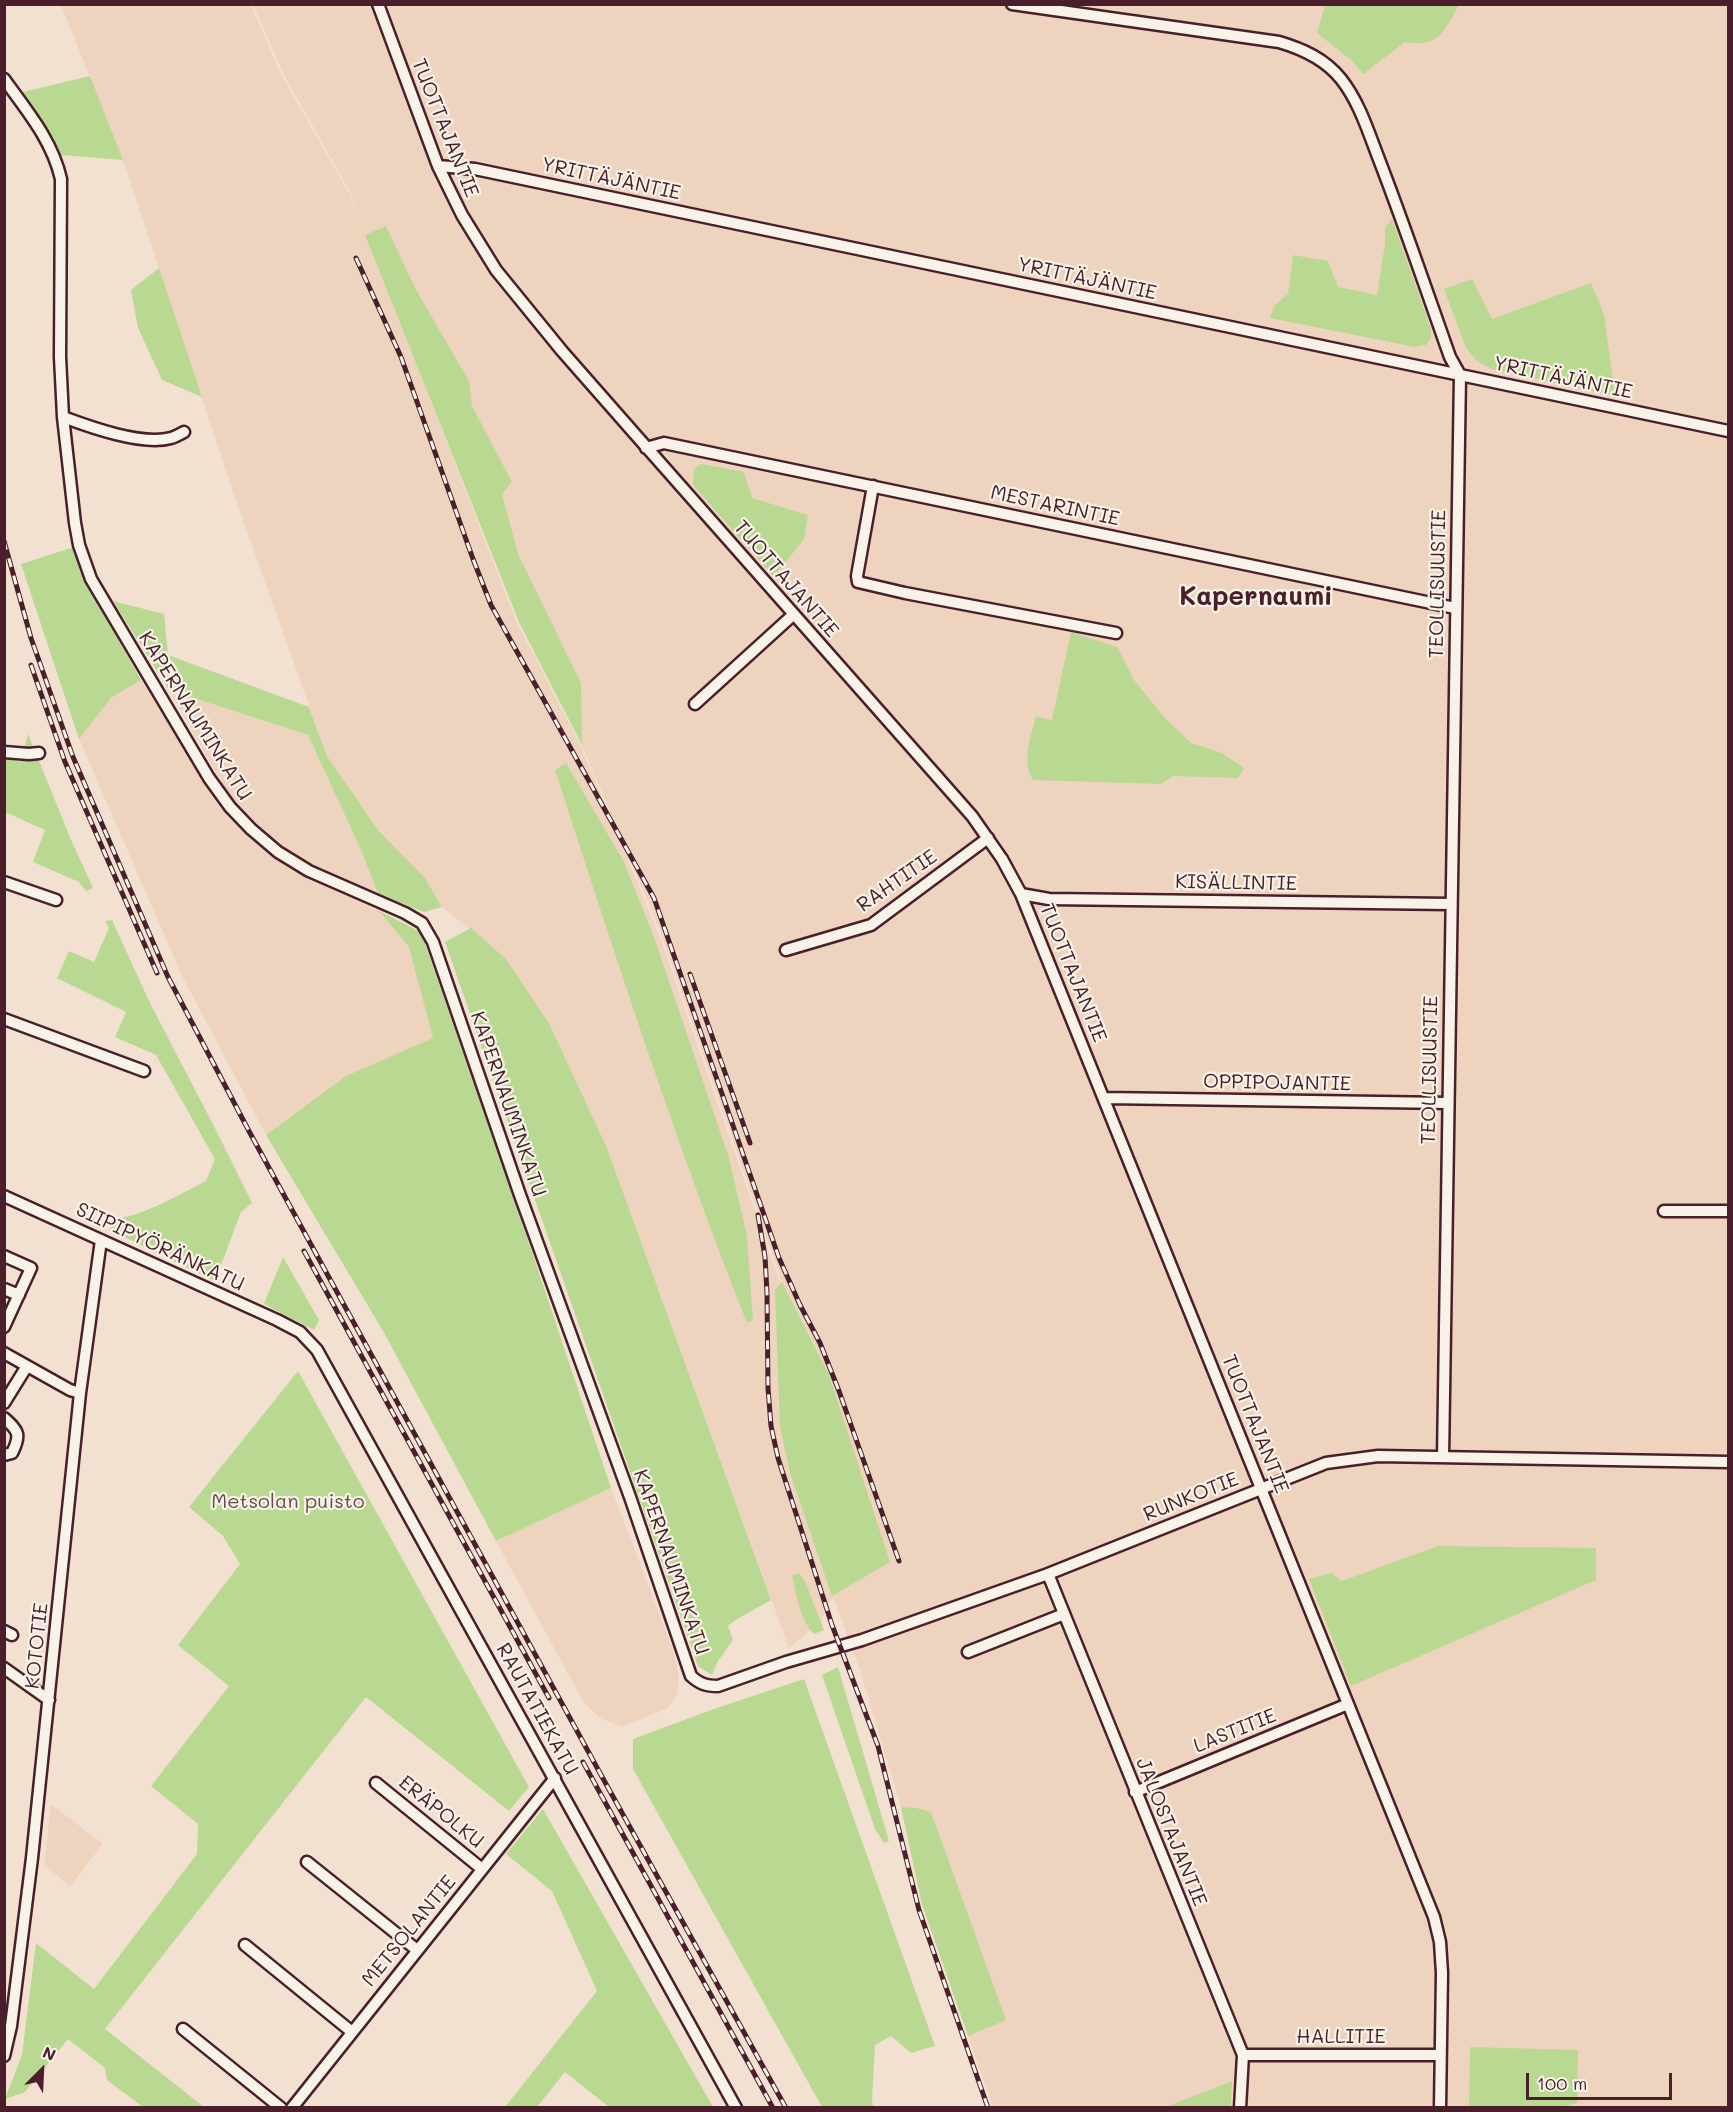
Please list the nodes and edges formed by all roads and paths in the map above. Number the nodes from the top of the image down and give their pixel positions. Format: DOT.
graph roads {
  1 [pos="378,4"];
  2 [pos="1012,4"];
  3 [pos="4,79"];
  4 [pos="438,166"];
  5 [pos="1460,375"];
  6 [pos="63,417"];
  7 [pos="1728,431"];
  8 [pos="184,432"];
  9 [pos="646,448"];
  10 [pos="873,486"];
  11 [pos="1455,608"];
  12 [pos="794,614"];
  13 [pos="1116,633"];
  14 [pos="695,704"];
  15 [pos="4,752"];
  16 [pos="39,753"];
  17 [pos="988,838"];
  18 [pos="4,882"];
  19 [pos="1021,894"];
  20 [pos="56,900"];
  21 [pos="1451,904"];
  22 [pos="786,950"];
  23 [pos="4,1019"];
  24 [pos="144,1071"];
  25 [pos="1105,1098"];
  26 [pos="1448,1103"];
  27 [pos="4,1196"];
  28 [pos="1664,1211"];
  29 [pos="1728,1211"];
  30 [pos="101,1240"];
  31 [pos="4,1256"];
  32 [pos="4,1289"];
  33 [pos="19,1295"];
  34 [pos="4,1328"];
  35 [pos="300,1332"];
  36 [pos="4,1353"];
  37 [pos="27,1366"];
  38 [pos="80,1393"];
  39 [pos="4,1403"];
  40 [pos="4,1418"];
  41 [pos="4,1455"];
  42 [pos="1443,1457"];
  43 [pos="1728,1462"];
  44 [pos="1260,1488"];
  45 [pos="1048,1574"];
  46 [pos="1064,1614"];
  47 [pos="968,1652"];
  48 [pos="4,1668"];
  49 [pos="691,1676"];
  50 [pos="49,1700"];
  51 [pos="1348,1704"];
  52 [pos="555,1778"];
  53 [pos="376,1783"];
  54 [pos="1135,1792"];
  55 [pos="308,1862"];
  56 [pos="483,1869"];
  57 [pos="245,1945"];
  58 [pos="417,1950"];
  59 [pos="8,2025"];
  60 [pos="183,2029"];
  61 [pos="352,2032"];
  62 [pos="1243,2055"];
  63 [pos="1439,2055"];
  64 [pos="4,2056"];
  65 [pos="280,2108"];
  66 [pos="292,2108"];
  67 [pos="736,2108"];
  68 [pos="1240,2108"];
  69 [pos="1440,2108"];
  1 -- 4 [label="street, TUOTTAJANTIE"];
  2 -- 5 [label="street, TEOLLISUUSTIE"];
  3 -- 6 [label="street, KAPERNAUMINKATU"];
  4 -- 5 [label="street, YRITTÄJÄNTIE"];
  4 -- 9 [label="street, TUOTTAJANTIE"];
  5 -- 7 [label="street, YRITTÄJÄNTIE"];
  5 -- 11 [label="street, TEOLLISUUSTIE"];
  6 -- 8 [label="street"];
  6 -- 49 [label="street, KAPERNAUMINKATU"];
  9 -- 10 [label="street, MESTARINTIE"];
  9 -- 12 [label="street, TUOTTAJANTIE"];
  10 -- 11 [label="street, MESTARINTIE"];
  10 -- 13 [label="street"];
  11 -- 21 [label="street, TEOLLISUUSTIE"];
  12 -- 14 [label="street"];
  12 -- 17 [label="street, TUOTTAJANTIE"];
  15 -- 16 [label="street"];
  17 -- 19 [label="street, TUOTTAJANTIE"];
  17 -- 22 [label="street, RAHTITIE"];
  18 -- 20 [label="street"];
  19 -- 21 [label="street, KISÄLLINTIE"];
  19 -- 25 [label="street, TUOTTAJANTIE"];
  21 -- 26 [label="street, TEOLLISUUSTIE"];
  23 -- 24 [label="street"];
  25 -- 26 [label="street, OPPIPOJANTIE"];
  25 -- 44 [label="street, TUOTTAJANTIE"];
  26 -- 42 [label="street, TEOLLISUUSTIE"];
  27 -- 30 [label="street, SIIPIPYÖRÄNKATU"];
  28 -- 29 [label="street"];
  30 -- 35 [label="street, SIIPIPYÖRÄNKATU"];
  30 -- 38 [label="street, KOTOTIE"];
  31 -- 33 [label="street"];
  32 -- 33 [label="street"];
  33 -- 34 [label="street"];
  35 -- 52 [label="street, RAUTATIEKATU"];
  36 -- 37 [label="street"];
  37 -- 38 [label="street"];
  37 -- 39 [label="street"];
  38 -- 50 [label="street, KOTOTIE"];
  40 -- 41 [label="street"];
  42 -- 43 [label="street, RUNKOTIE"];
  42 -- 44 [label="street, RUNKOTIE"];
  44 -- 45 [label="street, RUNKOTIE"];
  44 -- 51 [label="street, TUOTTAJANTIE"];
  45 -- 46 [label="street, JALOSTAJANTIE"];
  45 -- 49 [label="street, RUNKOTIE"];
  46 -- 47 [label="street"];
  46 -- 54 [label="street, JALOSTAJANTIE"];
  48 -- 50 [label="street"];
  50 -- 59 [label="street, KOTOTIE"];
  51 -- 54 [label="street, LASTITIE"];
  51 -- 63 [label="street, TUOTTAJANTIE"];
  52 -- 56 [label="street, METSOLANTIE"];
  52 -- 67 [label="street, RAUTATIEKATU"];
  53 -- 56 [label="street, ERÄPOLKU"];
  54 -- 62 [label="street, JALOSTAJANTIE"];
  55 -- 58 [label="street"];
  56 -- 58 [label="street, METSOLANTIE"];
  57 -- 61 [label="street"];
  58 -- 61 [label="street, METSOLANTIE"];
  59 -- 64 [label="street, KOTOTIE"];
  60 -- 65 [label="street"];
  61 -- 66 [label="street, METSOLANTIE"];
  62 -- 63 [label="street, HALLITIE"];
  62 -- 68 [label="street, JALOSTAJANTIE"];
  63 -- 69 [label="street, TUOTTAJANTIE"];
}
